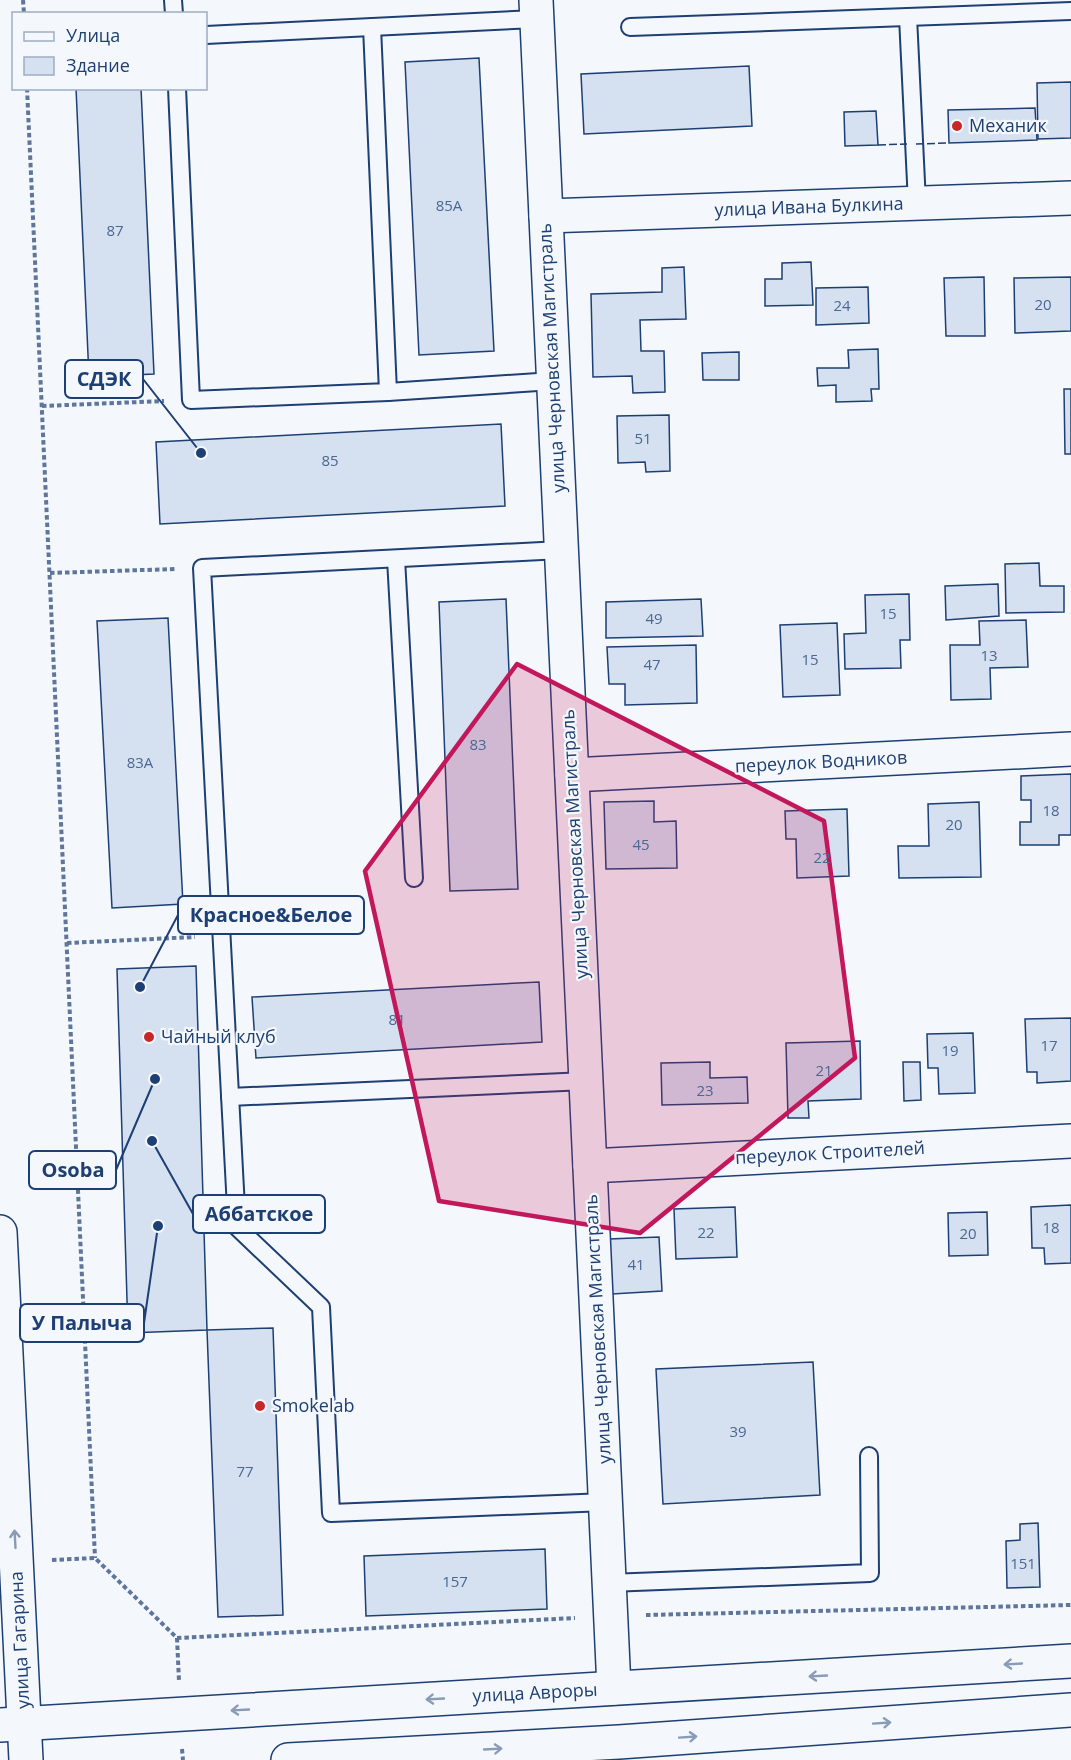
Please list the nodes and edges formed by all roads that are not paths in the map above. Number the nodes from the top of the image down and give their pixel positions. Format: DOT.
graph roads {
  1 [pos="536,9"];
  2 [pos="1071,11"];
  3 [pos="908,17"];
  4 [pos="372,27"];
  5 [pos="630,27"];
  6 [pos="207,34"];
  7 [pos="177,90"];
  8 [pos="1071,198"];
  9 [pos="917,203"];
  10 [pos="546,216"];
  11 [pos="553,381"];
  12 [pos="388,392"];
  13 [pos="561,550"];
  14 [pos="396,559"];
  15 [pos="1071,749"];
  16 [pos="572,775"];
  17 [pos="414,878"];
  18 [pos="586,1081"];
  19 [pos="230,1097"];
  20 [pos="1071,1141"];
  21 [pos="590,1166"];
  22 [pos="0,1232"];
  23 [pos="869,1455"];
  24 [pos="606,1502"];
  25 [pos="609,1583"];
  26 [pos="1071,1661"];
  27 [pos="614,1688"];
  28 [pos="1071,1710"];
  29 [pos="12,1724"];
  30 [pos="620,1751"];
  31 [pos="26,1760"];
  32 [pos="288,1760"];
  1 -- 4 [label="lane"];
  1 -- 10 [label="street, улица Черновская Магистраль"];
  2 -- 3 [label="lane"];
  3 -- 5 [label="lane"];
  3 -- 9 [label="lane"];
  4 -- 6 [label="lane"];
  4 -- 12 [label="lane"];
  7 -- 12 [label="lane"];
  8 -- 9 [label="street, улица Ивана Булкина"];
  9 -- 10 [label="street, улица Ивана Булкина"];
  10 -- 11 [label="street, улица Черновская Магистраль"];
  11 -- 12 [label="lane"];
  11 -- 13 [label="street, улица Черновская Магистраль"];
  13 -- 14 [label="lane"];
  13 -- 16 [label="street, улица Черновская Магистраль"];
  14 -- 17 [label="lane"];
  14 -- 19 [label="lane"];
  15 -- 16 [label="street, переулок Водников"];
  16 -- 18 [label="street, улица Черновская Магистраль"];
  18 -- 19 [label="lane"];
  18 -- 21 [label="street, улица Черновская Магистраль"];
  19 -- 24 [label="lane"];
  20 -- 21 [label="street, переулок Строителей"];
  21 -- 24 [label="street, улица Черновская Магистраль"];
  29 -- 22 [label="street, улица Гагарина, one-way"];
  23 -- 25 [label="lane"];
  24 -- 25 [label="street, улица Черновская Магистраль"];
  25 -- 27 [label="street, улица Черновская Магистраль"];
  26 -- 27 [label="street, улица Авроры, one-way"];
  27 -- 29 [label="street, улица Авроры, one-way"];
  30 -- 28 [label="street, one-way"];
  29 -- 31 [label="street, улица Гагарина"];
  32 -- 30 [label="street, one-way"];
}
